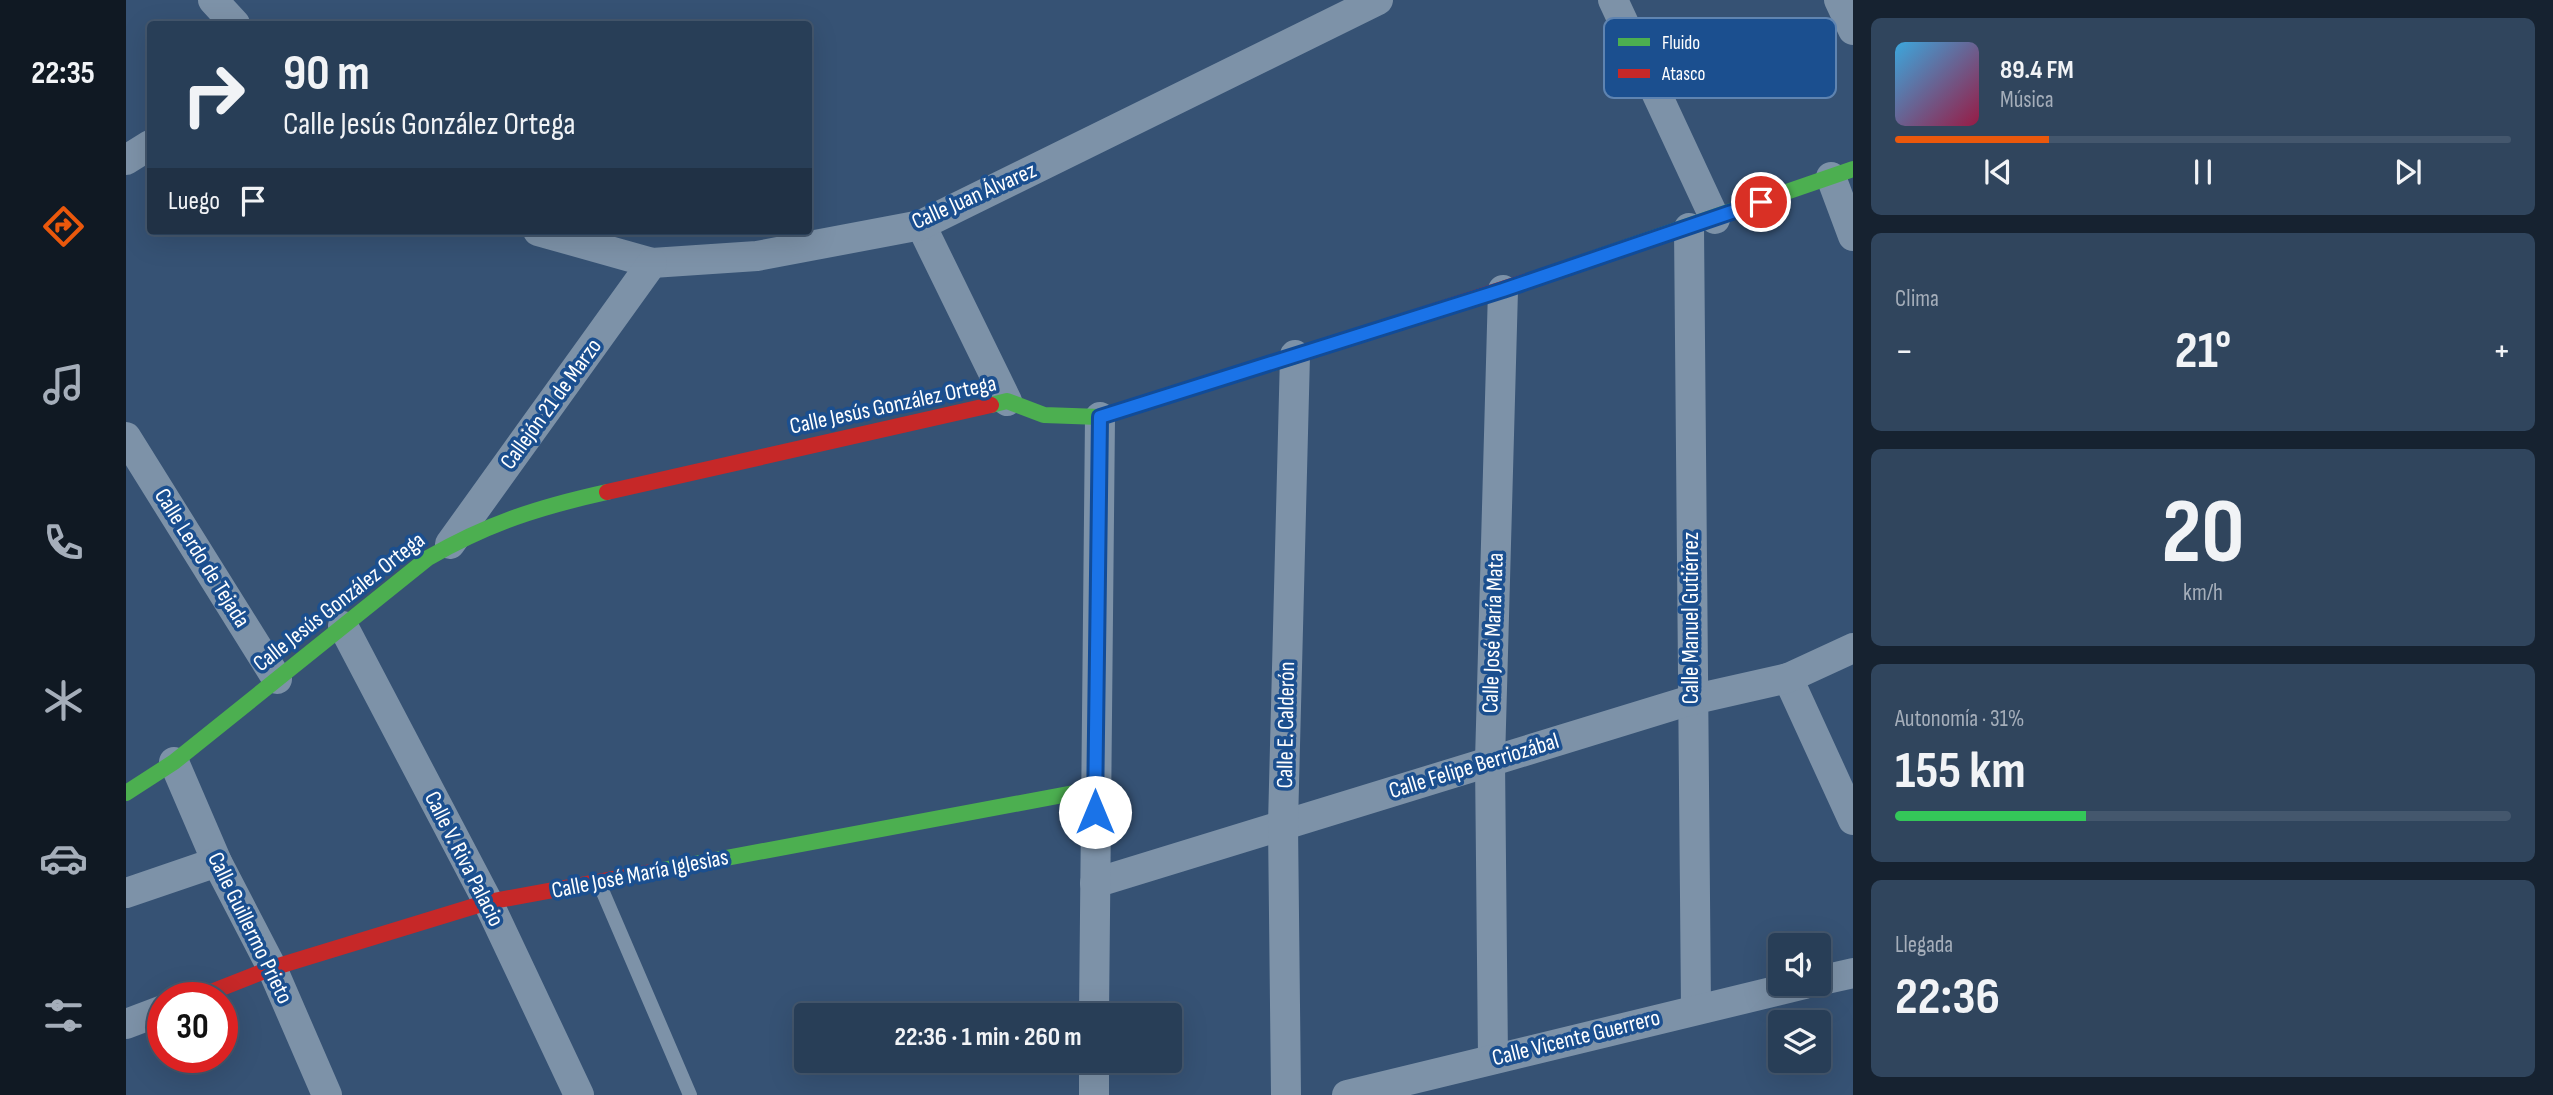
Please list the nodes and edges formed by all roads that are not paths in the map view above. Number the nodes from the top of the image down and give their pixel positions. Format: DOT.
graph roads {
  1 [pos="213,0"];
  2 [pos="1378,0"];
  3 [pos="1614,0"];
  4 [pos="1839,0"];
  5 [pos="1621,18"];
  6 [pos="232,21"];
  7 [pos="1853,30"];
  8 [pos="1652,98"];
  9 [pos="147,147"];
  10 [pos="126,160"];
  11 [pos="1842,173"];
  12 [pos="1702,224"];
  13 [pos="921,225"];
  14 [pos="552,235"];
  15 [pos="1853,236"];
  16 [pos="652,263"];
  17 [pos="1503,290"];
  18 [pos="1295,355"];
  19 [pos="1007,401"];
  20 [pos="1100,417"];
  21 [pos="126,437"];
  22 [pos="449,546"];
  23 [pos="343,626"];
  24 [pos="1853,648"];
  25 [pos="1788,678"];
  26 [pos="277,679"];
  27 [pos="1691,700"];
  28 [pos="1490,761"];
  29 [pos="174,762"];
  30 [pos="1095,789"];
  31 [pos="126,793"];
  32 [pos="1853,820"];
  33 [pos="1283,824"];
  34 [pos="217,862"];
  35 [pos="598,882"];
  36 [pos="1095,883"];
  37 [pos="126,893"];
  38 [pos="488,902"];
  39 [pos="272,968"];
  40 [pos="1853,973"];
  41 [pos="1831,978"];
  42 [pos="236,982"];
  43 [pos="1768,992"];
  44 [pos="1094,1003"];
  45 [pos="1696,1008"];
  46 [pos="147,1016"];
  47 [pos="126,1024"];
  48 [pos="1493,1059"];
  49 [pos="1094,1073"];
  50 [pos="327,1095"];
  51 [pos="579,1095"];
  52 [pos="690,1095"];
  53 [pos="1094,1095"];
  54 [pos="1286,1095"];
  55 [pos="1347,1095"];
  1 -- 6 [label="street"];
  2 -- 13 [label="street, Calle Juan Álvarez"];
  3 -- 5 [label="street"];
  4 -- 7 [label="street"];
  8 -- 12 [label="street"];
  9 -- 10 [label="street"];
  11 -- 12 [label="street, Calle Jesús González Ortega"];
  11 -- 15 [label="street"];
  12 -- 17 [label="street, Calle Jesús González Ortega"];
  12 -- 27 [label="street, Calle Manuel Gutiérrez"];
  13 -- 16 [label="street, Calle Juan Álvarez"];
  13 -- 19 [label="street"];
  14 -- 16 [label="street, Calle Juan Álvarez"];
  16 -- 22 [label="street, Callejón 21 de Marzo"];
  17 -- 18 [label="street, Calle Jesús González Ortega"];
  17 -- 28 [label="street, Calle José María Mata"];
  18 -- 20 [label="street, Calle Jesús González Ortega"];
  18 -- 33 [label="street, Calle E. Calderón"];
  19 -- 20 [label="street, Calle Jesús González Ortega"];
  19 -- 22 [label="street, Calle Jesús González Ortega"];
  20 -- 30 [label="street"];
  21 -- 26 [label="street, Calle Lerdo de Tejada"];
  22 -- 23 [label="street, Calle Jesús González Ortega"];
  23 -- 26 [label="street, Calle Jesús González Ortega"];
  23 -- 38 [label="street, Calle V. Riva Palacio"];
  24 -- 25 [label="street, Calle Felipe Berriozábal"];
  25 -- 27 [label="street, Calle Felipe Berriozábal"];
  25 -- 32 [label="street"];
  26 -- 29 [label="street, Calle Jesús González Ortega"];
  27 -- 28 [label="street, Calle Felipe Berriozábal"];
  27 -- 45 [label="street, Calle Manuel Gutiérrez"];
  28 -- 33 [label="street, Calle Felipe Berriozábal"];
  28 -- 48 [label="street, Calle José María Mata"];
  29 -- 31 [label="street, Calle Jesús González Ortega"];
  29 -- 34 [label="street, Calle Guillermo Prieto"];
  30 -- 35 [label="street, Calle José María Iglesias"];
  30 -- 36 [label="street"];
  33 -- 36 [label="street, Calle Felipe Berriozábal"];
  33 -- 54 [label="street, Calle E. Calderón"];
  34 -- 37 [label="street"];
  34 -- 39 [label="street, Calle Guillermo Prieto"];
  35 -- 38 [label="street, Calle José María Iglesias"];
  35 -- 52 [label="lane"];
  36 -- 44 [label="street"];
  38 -- 39 [label="street, Calle José María Iglesias"];
  38 -- 51 [label="street, Calle V. Riva Palacio"];
  39 -- 42 [label="street, Calle José María Iglesias"];
  39 -- 50 [label="street, Calle Guillermo Prieto"];
  40 -- 41 [label="street"];
  43 -- 45 [label="street, Calle Vicente Guerrero"];
  45 -- 48 [label="street, Calle Vicente Guerrero"];
  46 -- 47 [label="street"];
  48 -- 55 [label="street, Calle Vicente Guerrero"];
  49 -- 53 [label="street"];
}
